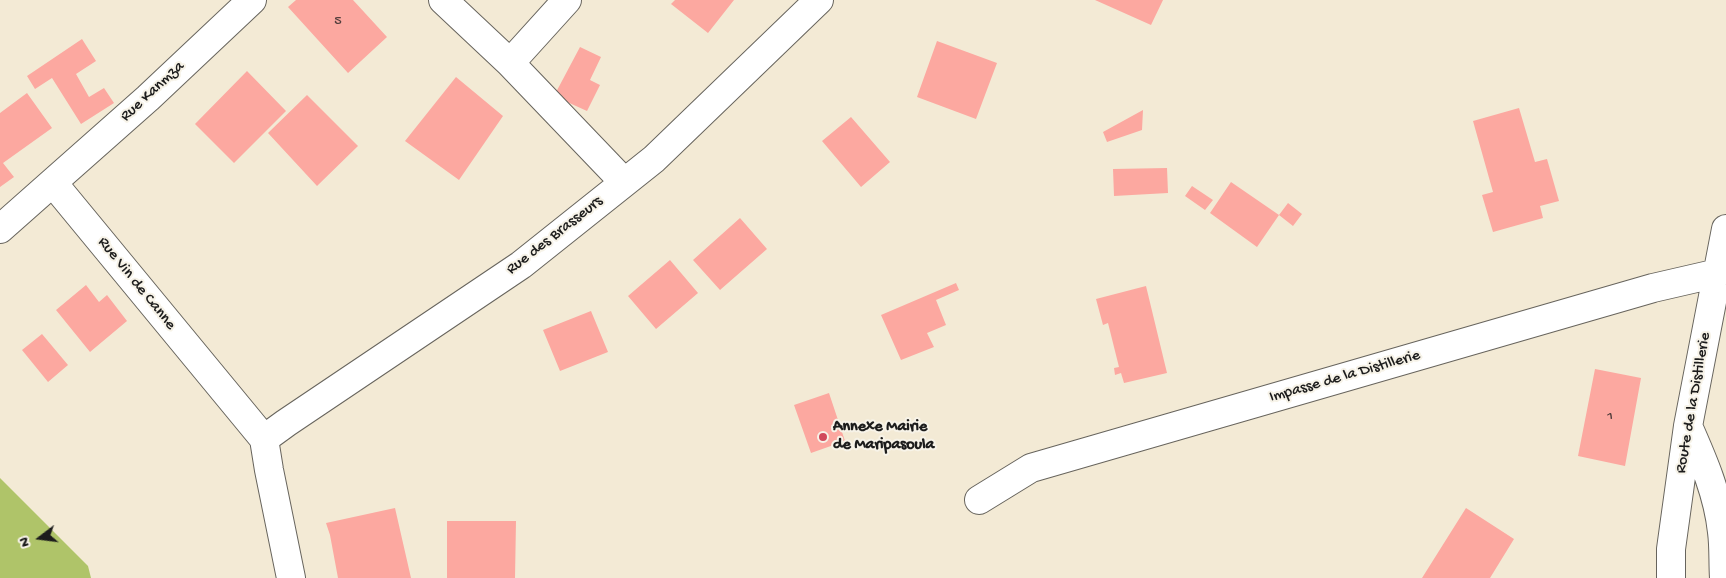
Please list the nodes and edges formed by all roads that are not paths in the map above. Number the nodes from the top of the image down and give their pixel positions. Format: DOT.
graph roads {
  1 [pos="252,0"];
  2 [pos="443,0"];
  3 [pos="567,0"];
  4 [pos="819,0"];
  5 [pos="510,62"];
  6 [pos="53,182"];
  7 [pos="624,182"];
  8 [pos="0,229"];
  9 [pos="1726,229"];
  10 [pos="1718,274"];
  11 [pos="1688,426"];
  12 [pos="264,439"];
  13 [pos="979,500"];
  14 [pos="291,578"];
  15 [pos="1671,578"];
  16 [pos="1724,578"];
  1 -- 6 [label="street, Rue Kanmza"];
  2 -- 5 [label="street"];
  3 -- 5 [label="street"];
  4 -- 7 [label="street, Rue des Brasseurs"];
  5 -- 7 [label="street"];
  6 -- 8 [label="street"];
  6 -- 12 [label="street, Rue Vin de Canne"];
  7 -- 12 [label="street, Rue des Brasseurs"];
  9 -- 10 [label="street, Route de la Distillerie"];
  10 -- 11 [label="street, Route de la Distillerie"];
  10 -- 13 [label="street, Impasse de la Distillerie"];
  11 -- 15 [label="street, Route de la Distillerie"];
  11 -- 16 [label="street"];
  12 -- 14 [label="street"];
}
